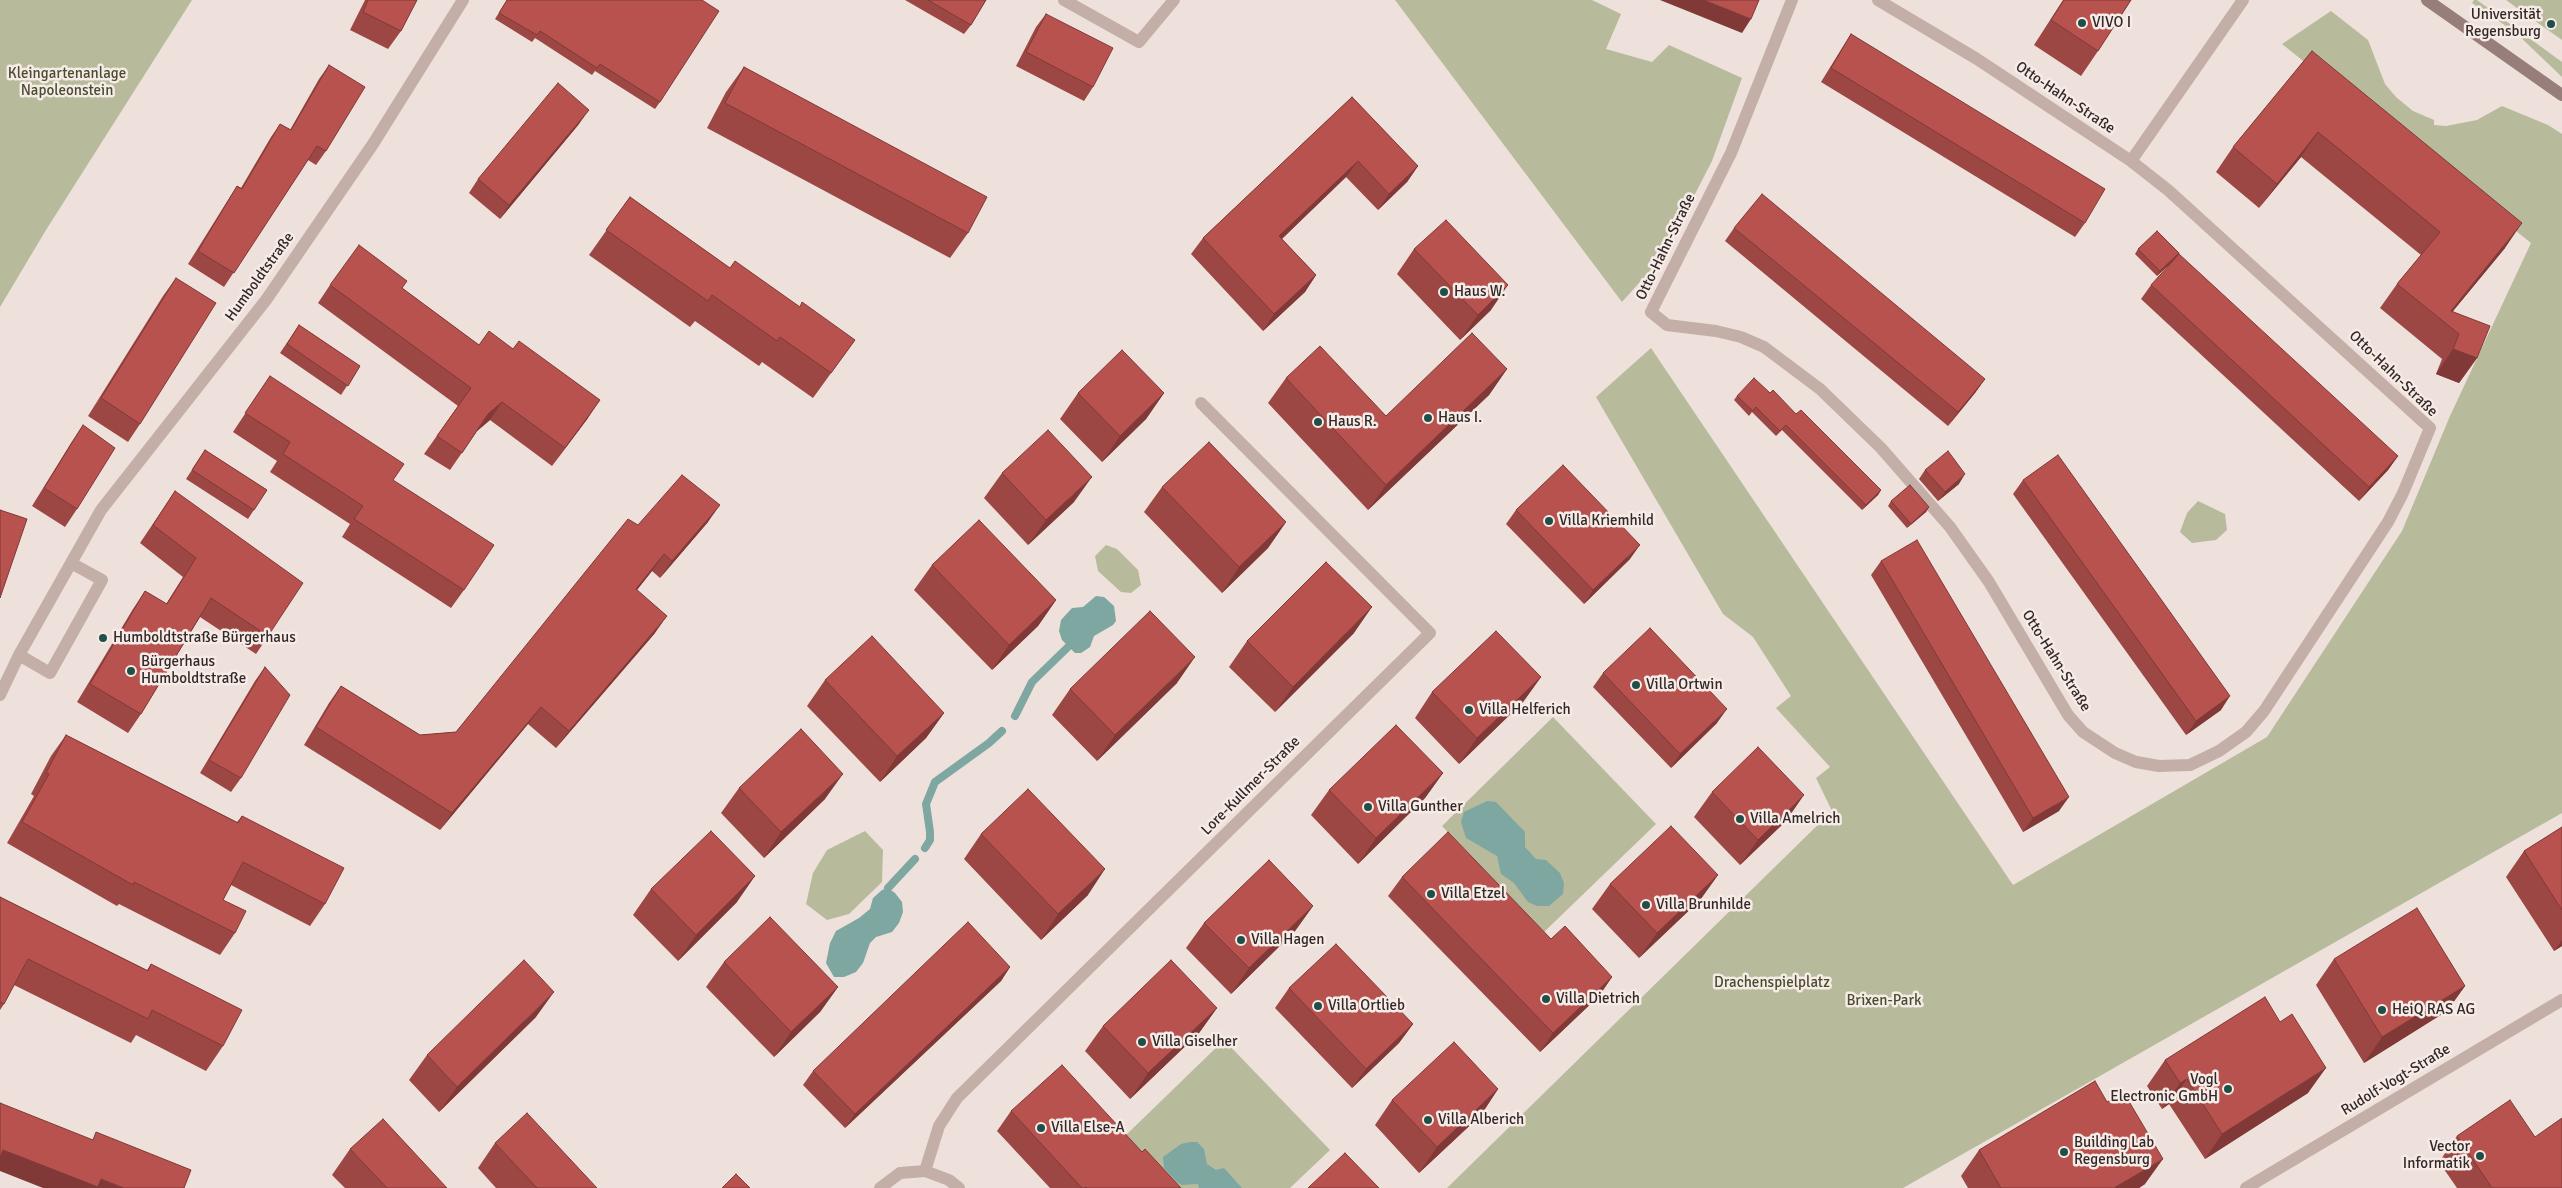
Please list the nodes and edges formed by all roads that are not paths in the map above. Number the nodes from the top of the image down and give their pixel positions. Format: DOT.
graph roads {
  1 [pos="463,0"];
  2 [pos="1064,0"];
  3 [pos="1174,0"];
  4 [pos="1792,0"];
  5 [pos="1878,0"];
  6 [pos="2243,0"];
  7 [pos="2427,0"];
  8 [pos="2562,95"];
  9 [pos="2131,161"];
  10 [pos="1201,403"];
  11 [pos="70,563"];
  12 [pos="19,655"];
  13 [pos="0,695"];
  14 [pos="2562,1000"];
  15 [pos="925,1171"];
  16 [pos="880,1188"];
  17 [pos="959,1188"];
  18 [pos="2246,1188"];
  1 -- 11 [label="street, Humboldtstraße"];
  2 -- 3 [label="street"];
  4 -- 9 [label="street, Otto-Hahn-Straße"];
  5 -- 9 [label="street, Otto-Hahn-Straße"];
  6 -- 9 [label="street"];
  7 -- 8 [label="street"];
  10 -- 15 [label="street, Lore-Kullmer-Straße"];
  11 -- 12 [label="street, Humboldtstraße"];
  11 -- 12 [label="street"];
  12 -- 13 [label="street, Humboldtstraße"];
  14 -- 18 [label="street, Rudolf-Vogt-Straße"];
  15 -- 16 [label="street"];
  15 -- 17 [label="street"];
}
